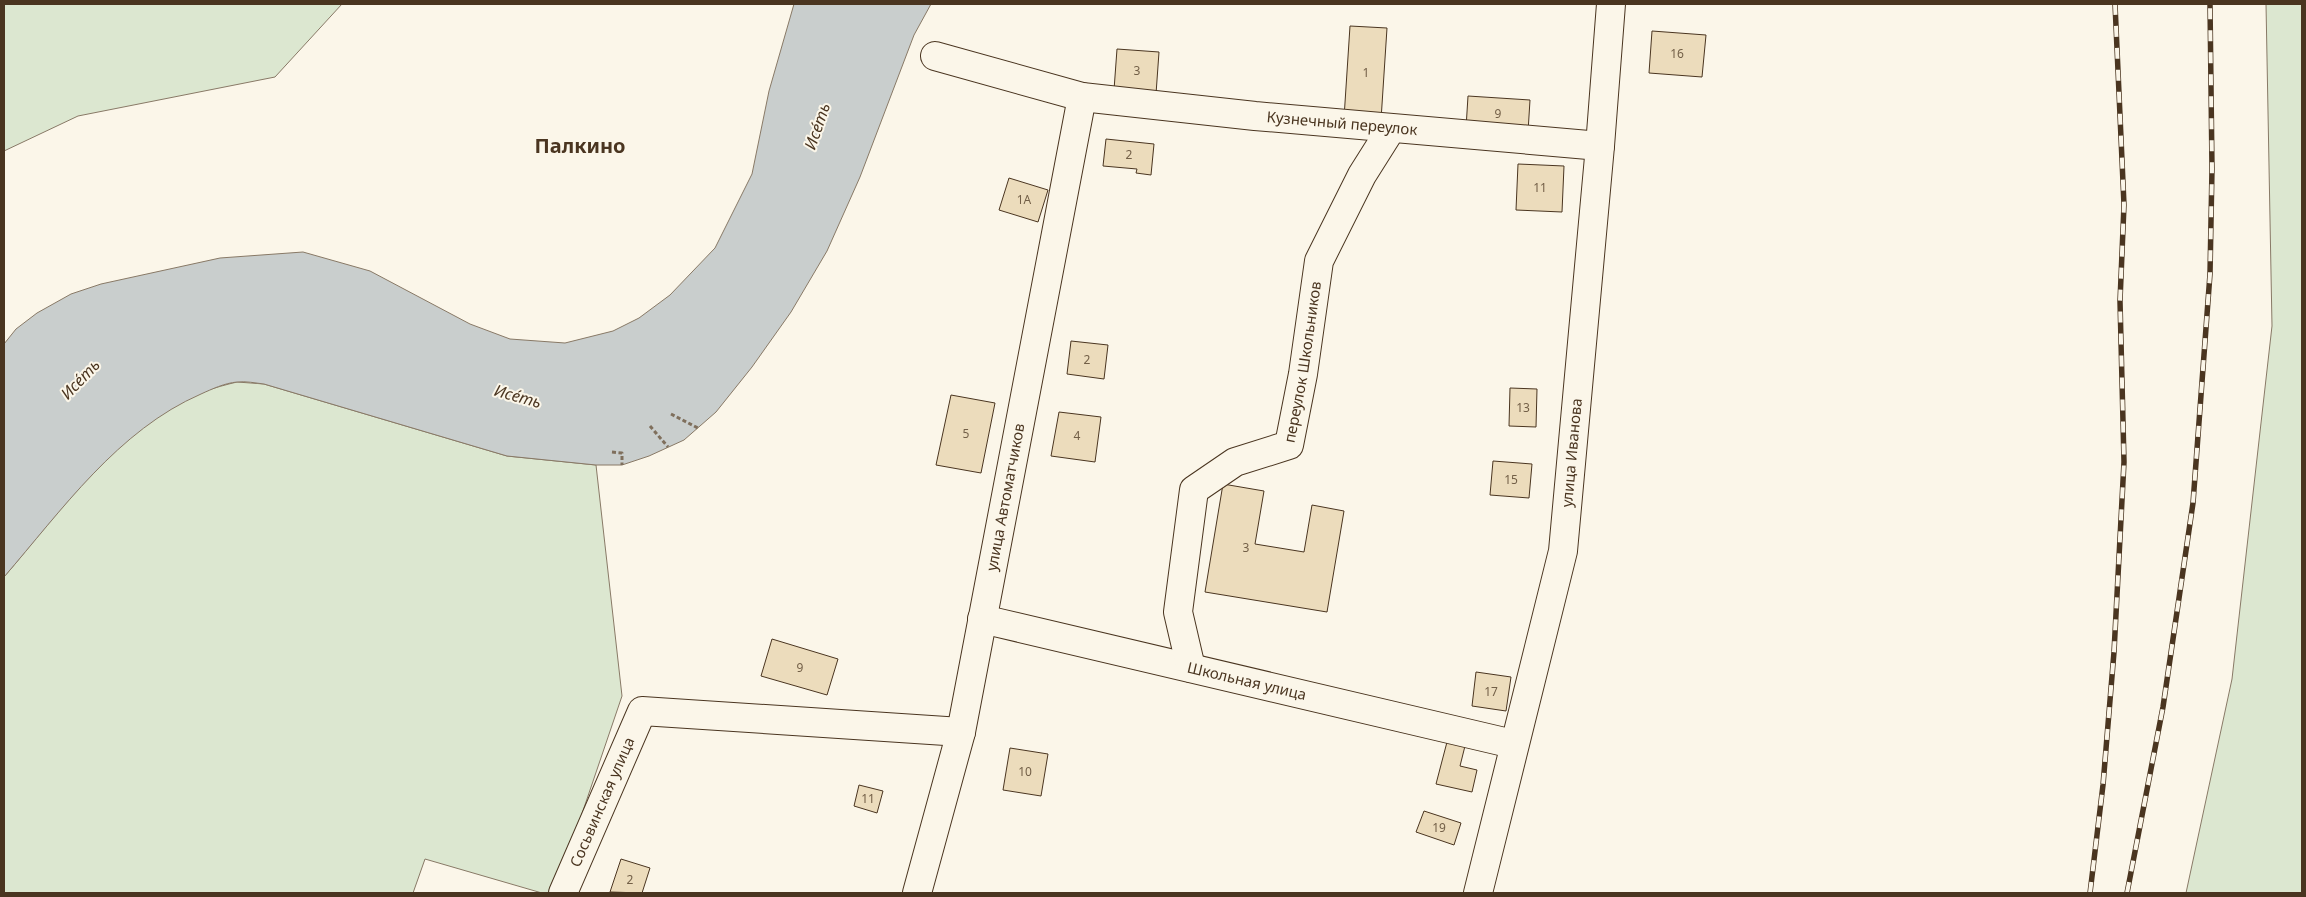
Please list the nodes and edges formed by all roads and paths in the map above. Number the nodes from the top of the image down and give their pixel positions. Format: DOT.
graph roads {
  1 [pos="1611,4"];
  2 [pos="935,56"];
  3 [pos="1082,97"];
  4 [pos="1391,129"];
  5 [pos="1600,146"];
  6 [pos="671,414"];
  7 [pos="650,426"];
  8 [pos="698,428"];
  9 [pos="668,447"];
  10 [pos="612,452"];
  11 [pos="622,465"];
  12 [pos="982,619"];
  13 [pos="1191,668"];
  14 [pos="961,732"];
  15 [pos="1513,744"];
  16 [pos="563,893"];
  17 [pos="917,893"];
  18 [pos="1478,893"];
  1 -- 5 [label="street, улица Иванова"];
  2 -- 3 [label="street, Кузнечный переулок"];
  3 -- 4 [label="street, Кузнечный переулок"];
  3 -- 12 [label="street, улица Автоматчиков"];
  4 -- 5 [label="street, Кузнечный переулок"];
  4 -- 13 [label="street, переулок Школьников"];
  5 -- 15 [label="street, улица Иванова"];
  6 -- 8 [label="path"];
  7 -- 9 [label="path"];
  10 -- 11 [label="path"];
  12 -- 13 [label="street, Школьная улица"];
  12 -- 14 [label="street, улица Автоматчиков"];
  13 -- 15 [label="street, Школьная улица"];
  14 -- 16 [label="street, Сосьвинская улица"];
  14 -- 17 [label="street, улица Автоматчиков"];
  15 -- 18 [label="street, улица Иванова"];
}
